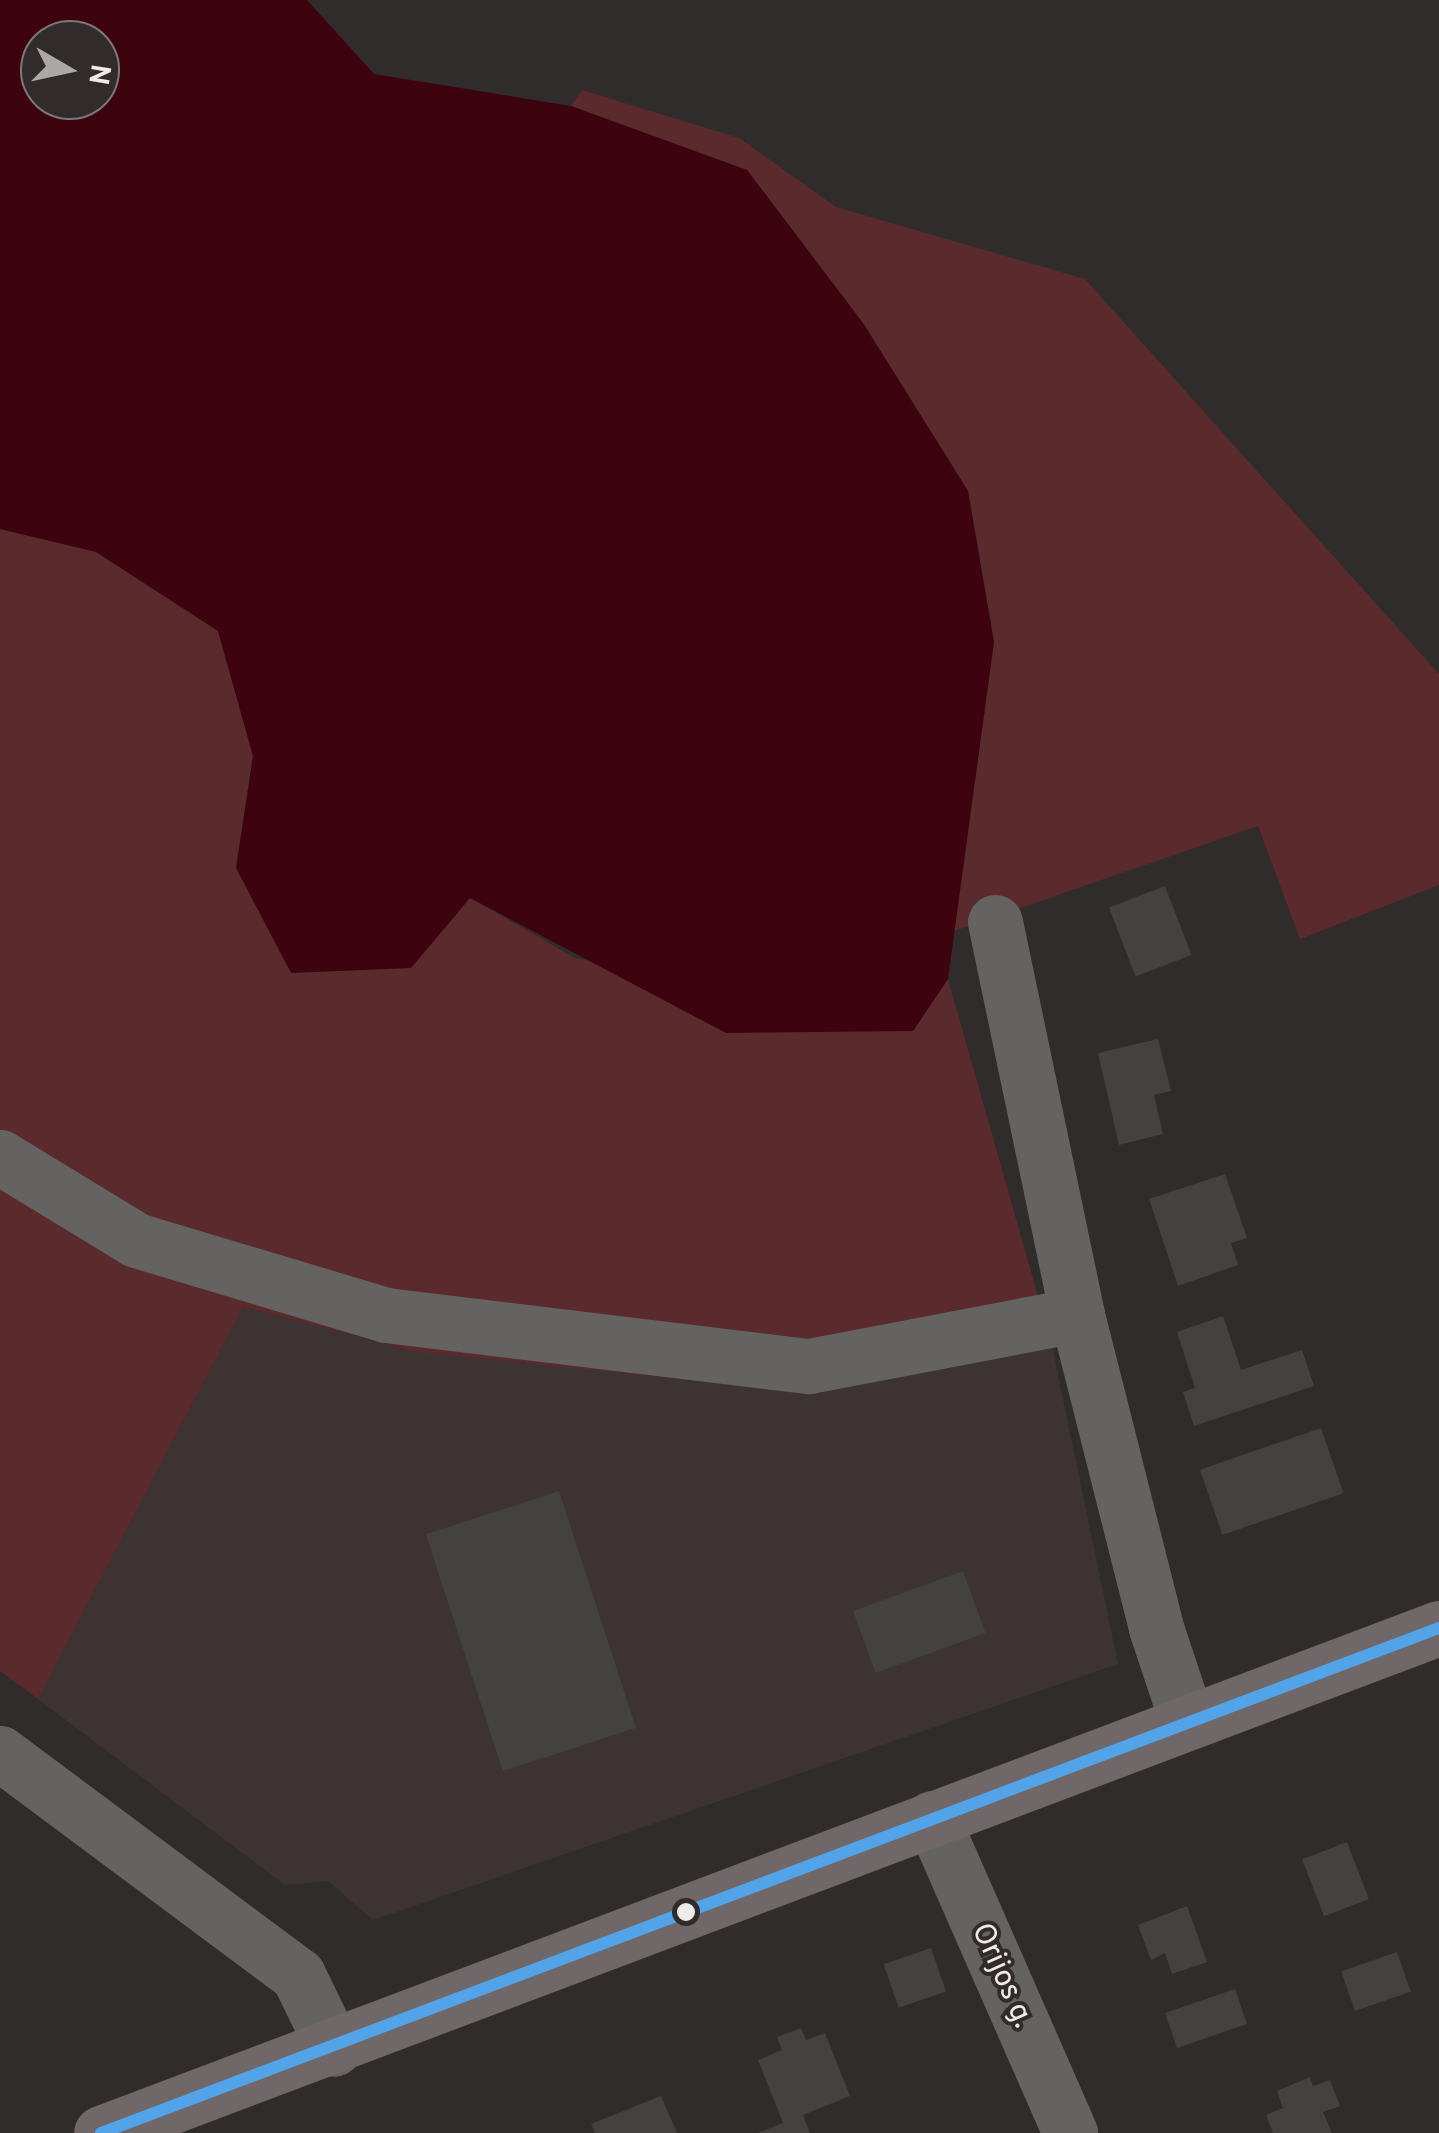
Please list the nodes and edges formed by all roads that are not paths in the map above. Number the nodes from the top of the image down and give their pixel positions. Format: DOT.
graph roads {
  1 [pos="994,922"];
  2 [pos="0,1157"];
  3 [pos="1078,1315"];
  4 [pos="1439,1628"];
  5 [pos="1188,1720"];
  6 [pos="0,1753"];
  7 [pos="932,1818"];
  8 [pos="334,2049"];
  9 [pos="101,2133"];
  10 [pos="1070,2133"];
  1 -- 3 [label="street"];
  2 -- 3 [label="street"];
  3 -- 5 [label="street"];
  4 -- 5 [label="main road"];
  5 -- 7 [label="main road"];
  6 -- 8 [label="street"];
  7 -- 8 [label="main road"];
  7 -- 10 [label="street, Orijos g."];
  8 -- 9 [label="main road"];
}
